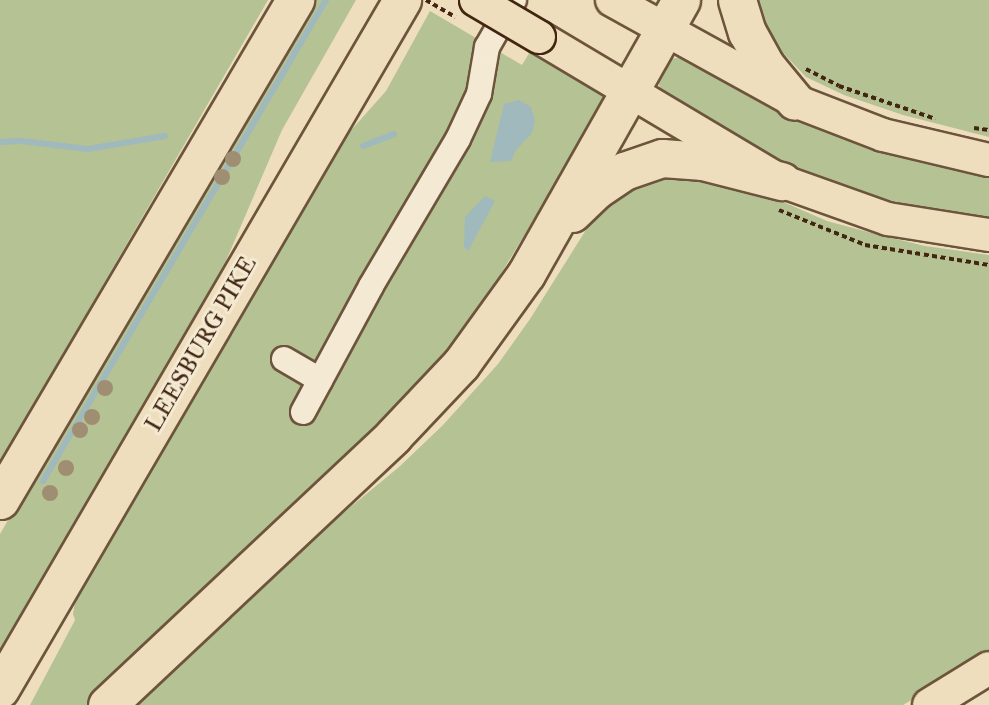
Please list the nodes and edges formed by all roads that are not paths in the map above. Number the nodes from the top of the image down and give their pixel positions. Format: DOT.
graph roads {
  1 [pos="295,0"];
  2 [pos="402,0"];
  3 [pos="476,0"];
  4 [pos="514,0"];
  5 [pos="612,0"];
  6 [pos="737,0"];
  7 [pos="673,15"];
  8 [pos="629,92"];
  9 [pos="795,101"];
  10 [pos="989,160"];
  11 [pos="780,181"];
  12 [pos="548,235"];
  13 [pos="989,235"];
  14 [pos="284,359"];
  15 [pos="320,380"];
  16 [pos="303,412"];
  17 [pos="0,499"];
  18 [pos="989,668"];
  19 [pos="0,689"];
  20 [pos="107,705"];
  21 [pos="929,705"];
  1 -- 17 [label="highway"];
  2 -- 19 [label="highway, LEESBURG PIKE"];
  3 -- 8 [label="main road, bridge"];
  4 -- 15 [label="lane"];
  5 -- 7 [label="main road"];
  6 -- 9 [label="highway"];
  7 -- 8 [label="highway"];
  7 -- 9 [label="main road"];
  8 -- 11 [label="main road"];
  8 -- 12 [label="highway"];
  9 -- 10 [label="main road"];
  11 -- 12 [label="highway"];
  11 -- 13 [label="main road"];
  12 -- 20 [label="highway"];
  14 -- 15 [label="lane"];
  15 -- 16 [label="lane"];
  18 -- 21 [label="main road"];
}
